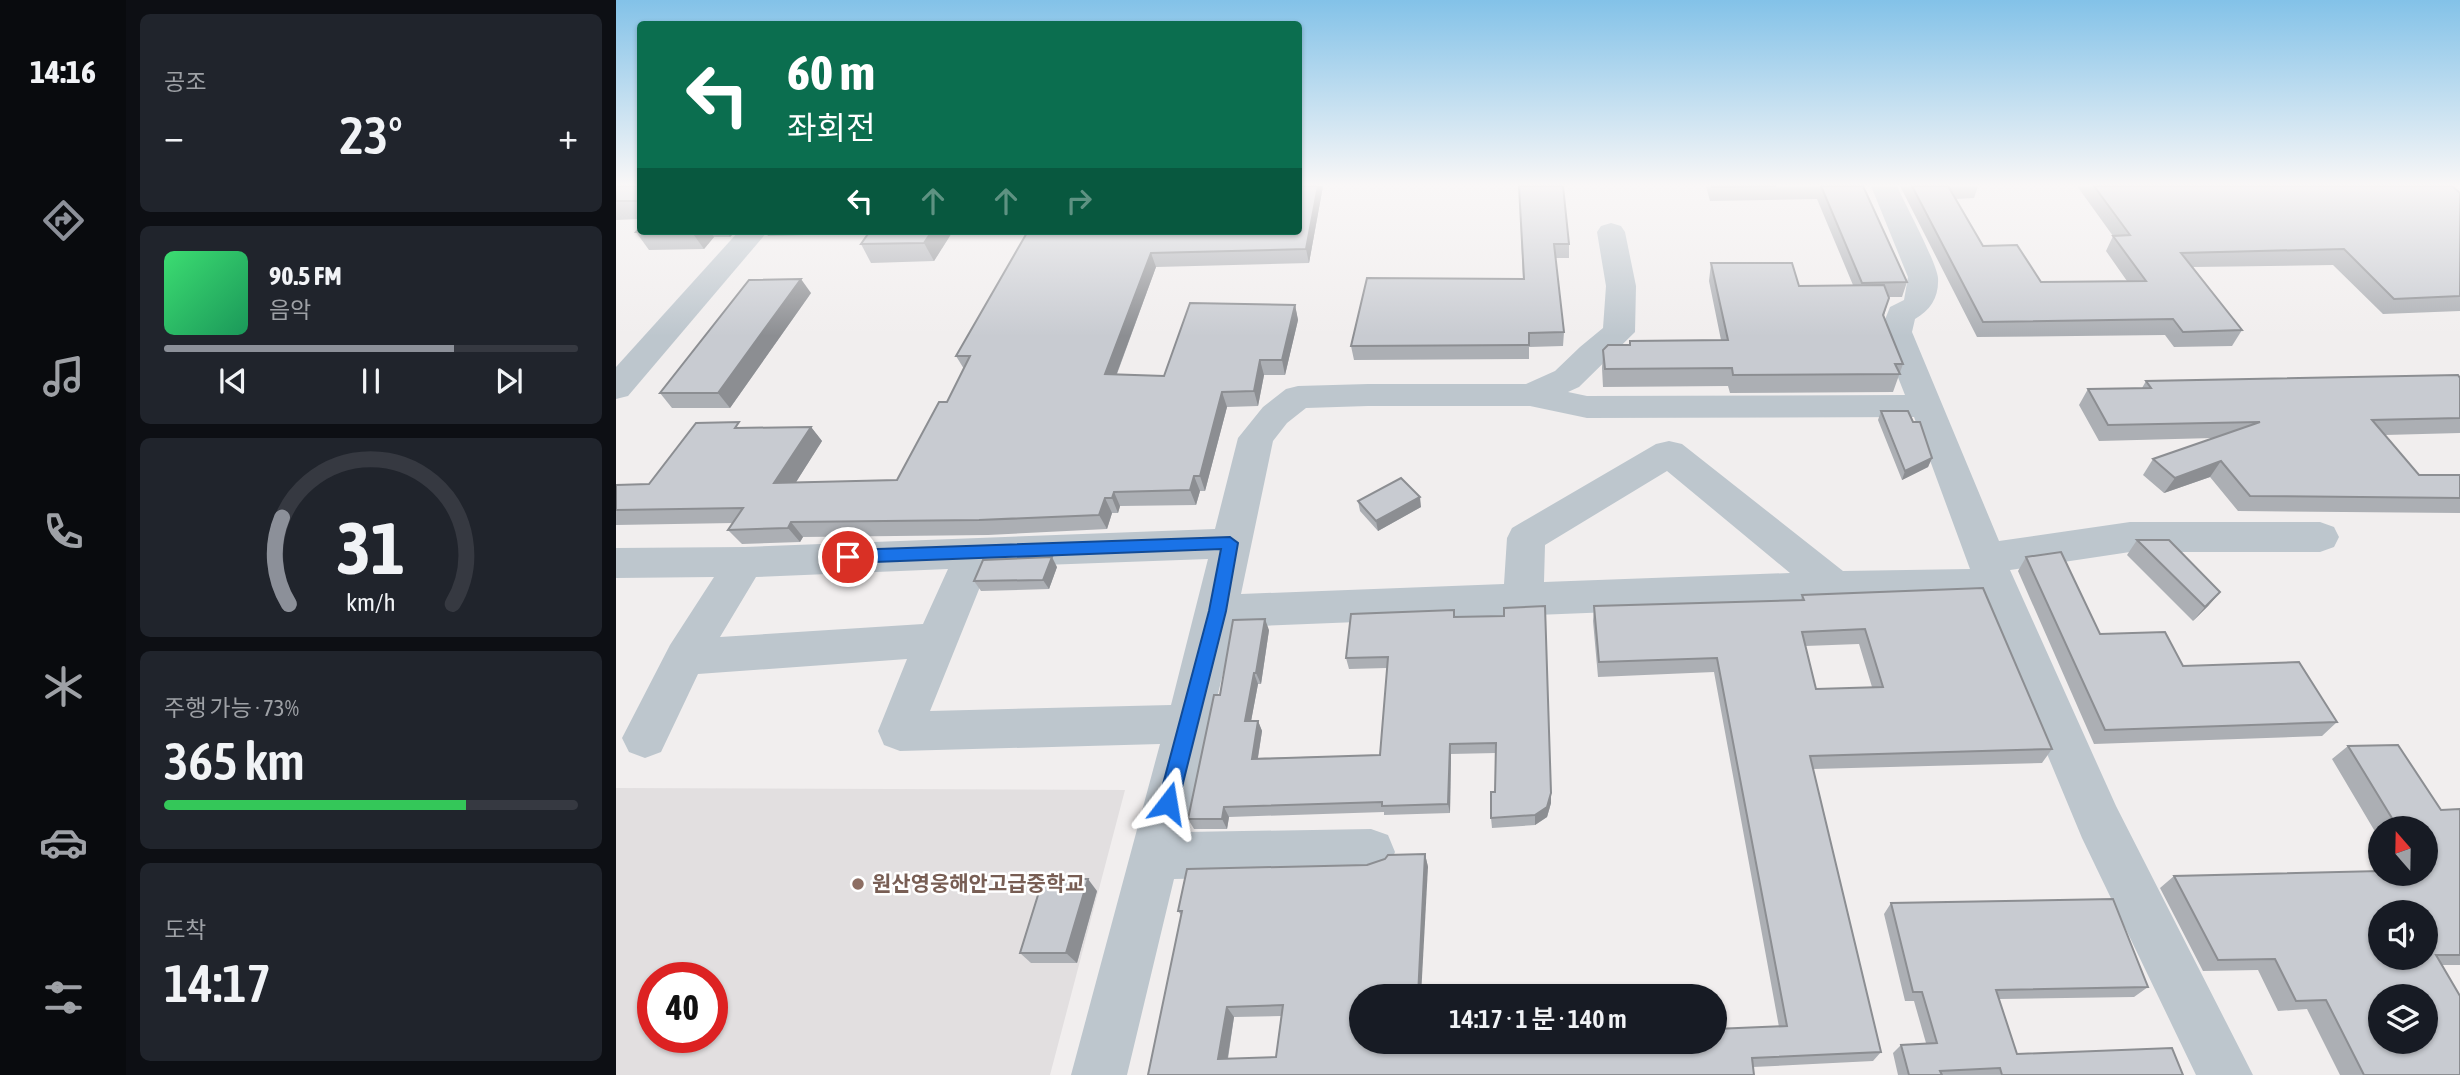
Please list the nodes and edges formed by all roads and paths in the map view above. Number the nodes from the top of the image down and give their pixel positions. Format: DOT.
graph roads {
  1 [pos="749,236"];
  2 [pos="1612,236"];
  3 [pos="1906,236"];
  4 [pos="616,388"];
  5 [pos="1530,395"];
  6 [pos="1927,406"];
  7 [pos="2320,537"];
  8 [pos="1230,543"];
  9 [pos="976,551"];
  10 [pos="745,562"];
  11 [pos="616,563"];
  12 [pos="1991,571"];
  13 [pos="1835,587"];
  14 [pos="1523,599"];
  15 [pos="1217,611"];
  16 [pos="936,640"];
  17 [pos="685,657"];
  18 [pos="1189,724"];
  19 [pos="645,738"];
  20 [pos="1371,852"];
  21 [pos="1154,856"];
  22 [pos="1099,1075"];
  23 [pos="2225,1075"];
  1 -- 4 [label="street"];
  2 -- 5 [label="street"];
  3 -- 6 [label="street"];
  5 -- 6 [label="street"];
  5 -- 8 [label="street"];
  6 -- 12 [label="street"];
  7 -- 12 [label="street"];
  8 -- 9 [label="street"];
  8 -- 15 [label="street"];
  9 -- 10 [label="street"];
  9 -- 16 [label="street"];
  10 -- 11 [label="street"];
  10 -- 17 [label="street"];
  12 -- 13 [label="street"];
  12 -- 23 [label="street"];
  13 -- 14 [label="street"];
  13 -- 14 [label="street"];
  14 -- 15 [label="street"];
  15 -- 18 [label="street"];
  16 -- 17 [label="street"];
  16 -- 18 [label="street"];
  17 -- 19 [label="street"];
  18 -- 21 [label="street"];
  20 -- 21 [label="street"];
  21 -- 22 [label="street"];
}
